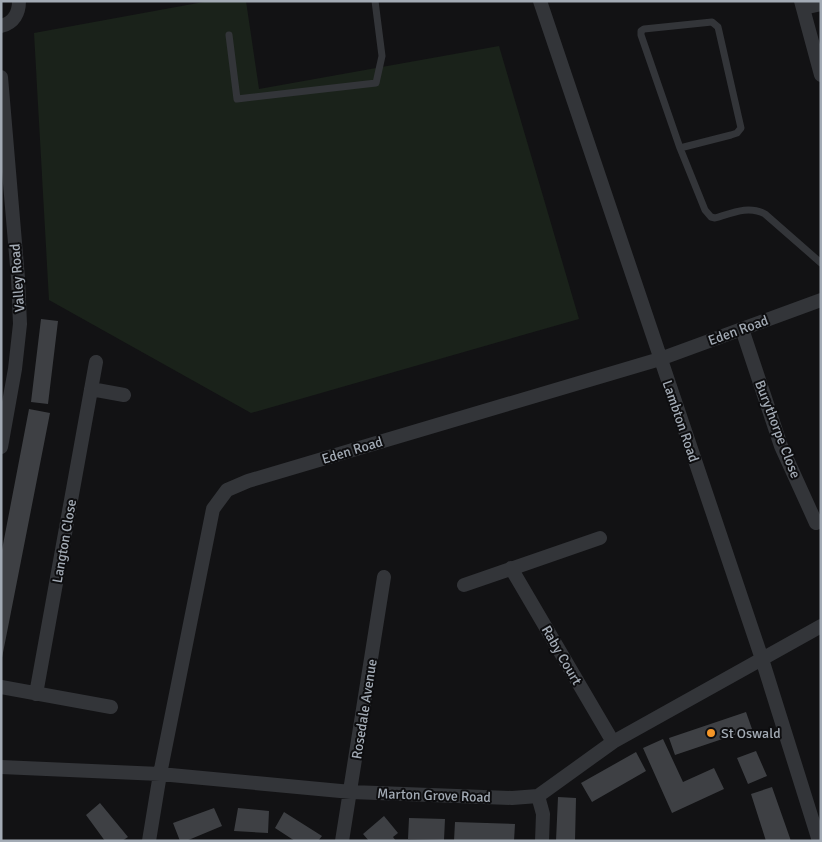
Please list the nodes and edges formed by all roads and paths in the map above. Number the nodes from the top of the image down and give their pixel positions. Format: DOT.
graph roads {
  1 [pos="375,1"];
  2 [pos="540,1"];
  3 [pos="22,2"];
  4 [pos="821,4"];
  5 [pos="802,5"];
  6 [pos="1,26"];
  7 [pos="230,35"];
  8 [pos="821,75"];
  9 [pos="1,77"];
  10 [pos="2,110"];
  11 [pos="680,148"];
  12 [pos="821,263"];
  13 [pos="821,300"];
  14 [pos="742,328"];
  15 [pos="660,359"];
  16 [pos="96,362"];
  17 [pos="91,389"];
  18 [pos="124,395"];
  19 [pos="1,447"];
  20 [pos="821,521"];
  21 [pos="600,538"];
  22 [pos="511,568"];
  23 [pos="384,577"];
  24 [pos="464,584"];
  25 [pos="821,626"];
  26 [pos="762,659"];
  27 [pos="1,688"];
  28 [pos="36,694"];
  29 [pos="111,707"];
  30 [pos="614,742"];
  31 [pos="1,767"];
  32 [pos="160,774"];
  33 [pos="351,792"];
  34 [pos="538,796"];
  35 [pos="148,841"];
  36 [pos="342,841"];
  37 [pos="542,841"];
  38 [pos="819,841"];
  1 -- 7 [label="lane"];
  2 -- 15 [label="street, Lambton Road"];
  3 -- 6 [label="street"];
  4 -- 5 [label="street"];
  5 -- 8 [label="street"];
  9 -- 10 [label="street, Valley Road"];
  10 -- 19 [label="street, Valley Road"];
  11 -- 11 [label="lane"];
  11 -- 12 [label="lane"];
  13 -- 14 [label="street, Eden Road"];
  14 -- 15 [label="street, Eden Road"];
  14 -- 20 [label="street, Burythorpe Close"];
  15 -- 26 [label="street, Lambton Road"];
  15 -- 32 [label="street, Eden Road"];
  16 -- 17 [label="street, Langton Close"];
  17 -- 18 [label="street"];
  17 -- 28 [label="street, Langton Close"];
  21 -- 22 [label="street"];
  22 -- 24 [label="street"];
  22 -- 30 [label="street, Raby Court"];
  23 -- 33 [label="street, Rosedale Avenue"];
  25 -- 26 [label="street"];
  26 -- 30 [label="street"];
  26 -- 38 [label="street, Lambton Road"];
  27 -- 28 [label="street"];
  28 -- 29 [label="street"];
  30 -- 34 [label="street"];
  31 -- 32 [label="street, Marton Grove Road"];
  32 -- 33 [label="street, Marton Grove Road"];
  32 -- 35 [label="street, Eden Road"];
  33 -- 34 [label="street, Marton Grove Road"];
  33 -- 36 [label="street, Rosedale Avenue"];
  34 -- 37 [label="street"];
}
